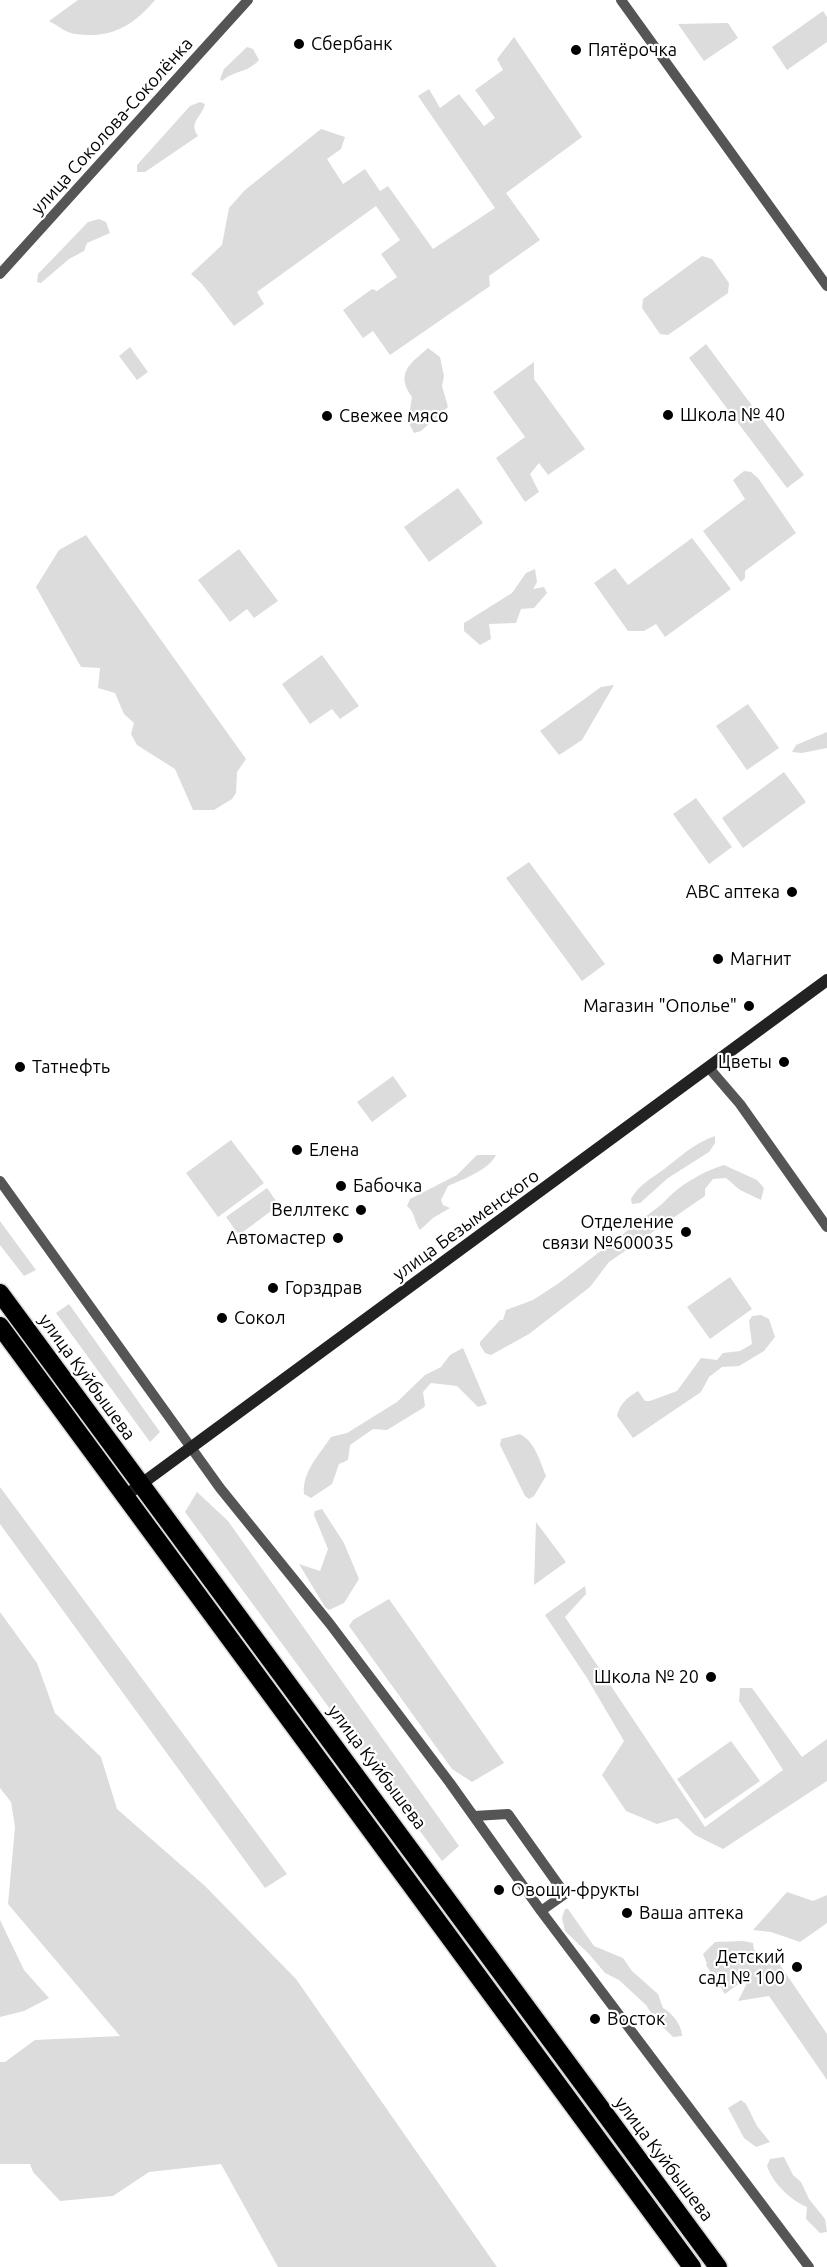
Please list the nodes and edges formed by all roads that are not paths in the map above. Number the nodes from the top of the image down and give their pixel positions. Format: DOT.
graph roads {
  1 [pos="248,0"];
  2 [pos="621,0"];
  3 [pos="0,274"];
  4 [pos="827,286"];
  5 [pos="827,980"];
  6 [pos="709,1068"];
  7 [pos="0,1181"];
  8 [pos="827,1227"];
  9 [pos="0,1293"];
  10 [pos="0,1326"];
  11 [pos="191,1447"];
  12 [pos="141,1485"];
  13 [pos="125,1496"];
  14 [pos="474,1816"];
  15 [pos="541,1911"];
  16 [pos="692,2267"];
  17 [pos="718,2267"];
  18 [pos="809,2267"];
  1 -- 3 [label="street, улица Соколова-Соколёнка"];
  2 -- 4 [label="street"];
  5 -- 6 [label="main road, улица Безыменского"];
  6 -- 8 [label="street"];
  6 -- 11 [label="main road, улица Безыменского"];
  7 -- 11 [label="street"];
  9 -- 12 [label="highway, улица Куйбышева"];
  10 -- 13 [label="highway"];
  11 -- 12 [label="main road, улица Безыменского"];
  11 -- 14 [label="street"];
  12 -- 13 [label="main road, улица Безыменского"];
  12 -- 17 [label="highway, улица Куйбышева"];
  13 -- 16 [label="highway"];
  14 -- 15 [label="street"];
  14 -- 15 [label="street"];
  15 -- 18 [label="street"];
}
